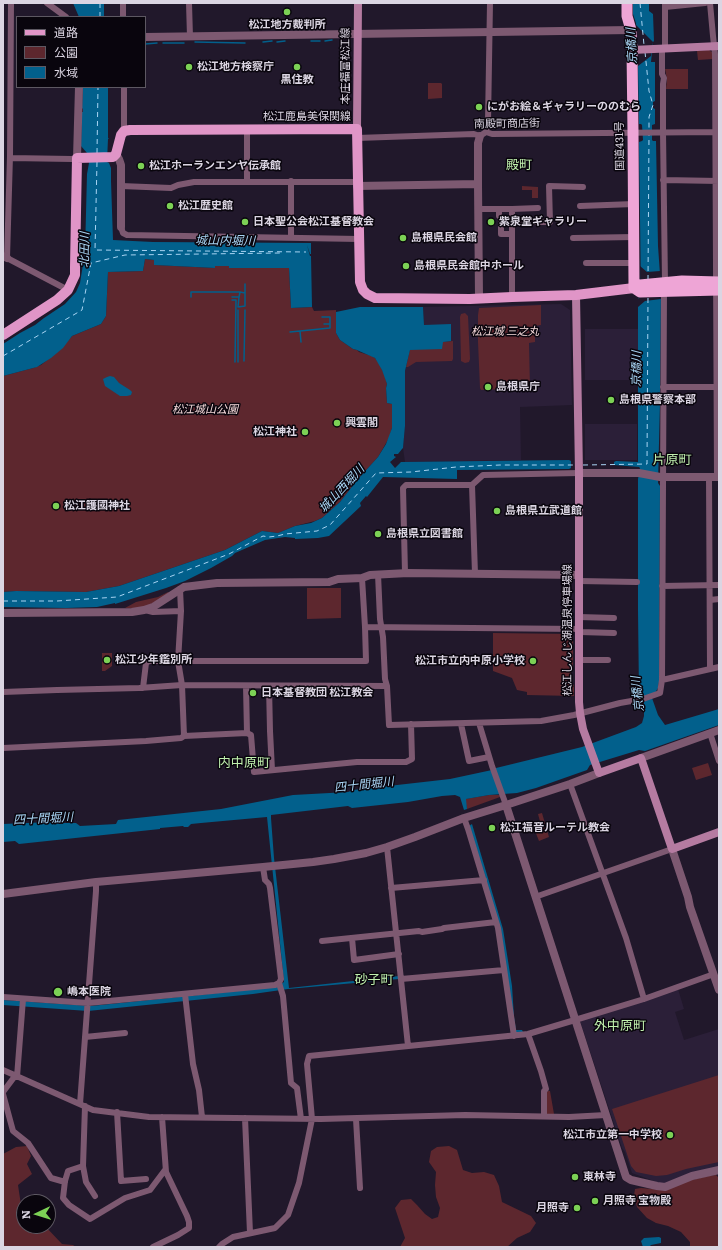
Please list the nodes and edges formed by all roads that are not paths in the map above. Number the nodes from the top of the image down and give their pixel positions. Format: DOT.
graph roads {
  1 [pos="11,3"];
  2 [pos="46,3"];
  3 [pos="123,3"];
  4 [pos="189,3"];
  5 [pos="358,3"];
  6 [pos="490,3"];
  7 [pos="627,3"];
  8 [pos="705,3"];
  9 [pos="710,3"];
  10 [pos="665,5"];
  11 [pos="65,16"];
  12 [pos="123,16"];
  13 [pos="631,30"];
  14 [pos="489,33"];
  15 [pos="358,34"];
  16 [pos="146,37"];
  17 [pos="190,37"];
  18 [pos="3,45"];
  19 [pos="11,45"];
  20 [pos="717,46"];
  21 [pos="661,48"];
  22 [pos="634,50"];
  23 [pos="3,85"];
  24 [pos="10,85"];
  25 [pos="79,88"];
  26 [pos="124,88"];
  27 [pos="247,129"];
  28 [pos="124,131"];
  29 [pos="637,132"];
  30 [pos="663,132"];
  31 [pos="716,132"];
  32 [pos="357,133"];
  33 [pos="483,134"];
  34 [pos="3,156"];
  35 [pos="113,156"];
  36 [pos="10,157"];
  37 [pos="82,158"];
  38 [pos="663,180"];
  39 [pos="247,181"];
  40 [pos="291,181"];
  41 [pos="718,181"];
  42 [pos="357,184"];
  43 [pos="478,184"];
  44 [pos="121,186"];
  45 [pos="583,187"];
  46 [pos="634,204"];
  47 [pos="580,206"];
  48 [pos="538,208"];
  49 [pos="478,209"];
  50 [pos="499,209"];
  51 [pos="512,209"];
  52 [pos="512,222"];
  53 [pos="121,227"];
  54 [pos="512,234"];
  55 [pos="291,237"];
  56 [pos="634,237"];
  57 [pos="573,238"];
  58 [pos="359,239"];
  59 [pos="5,257"];
  60 [pos="586,263"];
  61 [pos="634,263"];
  62 [pos="717,286"];
  63 [pos="663,287"];
  64 [pos="638,288"];
  65 [pos="68,290"];
  66 [pos="576,295"];
  67 [pos="512,297"];
  68 [pos="479,298"];
  69 [pos="3,335"];
  70 [pos="663,387"];
  71 [pos="718,387"];
  72 [pos="579,471"];
  73 [pos="662,477"];
  74 [pos="715,477"];
  75 [pos="472,485"];
  76 [pos="405,573"];
  77 [pos="378,574"];
  78 [pos="476,574"];
  79 [pos="362,578"];
  80 [pos="579,578"];
  81 [pos="637,582"];
  82 [pos="710,585"];
  83 [pos="719,585"];
  84 [pos="662,586"];
  85 [pos="180,589"];
  86 [pos="719,599"];
  87 [pos="710,600"];
  88 [pos="144,610"];
  89 [pos="181,611"];
  90 [pos="3,613"];
  91 [pos="579,617"];
  92 [pos="614,618"];
  93 [pos="365,627"];
  94 [pos="381,627"];
  95 [pos="580,631"];
  96 [pos="614,633"];
  97 [pos="579,660"];
  98 [pos="608,660"];
  99 [pos="178,661"];
  100 [pos="719,667"];
  101 [pos="710,669"];
  102 [pos="662,680"];
  103 [pos="182,685"];
  104 [pos="246,686"];
  105 [pos="269,686"];
  106 [pos="387,686"];
  107 [pos="143,688"];
  108 [pos="3,692"];
  109 [pos="580,713"];
  110 [pos="479,723"];
  111 [pos="411,724"];
  112 [pos="461,724"];
  113 [pos="719,730"];
  114 [pos="246,733"];
  115 [pos="710,733"];
  116 [pos="184,736"];
  117 [pos="3,748"];
  118 [pos="489,757"];
  119 [pos="641,758"];
  120 [pos="719,761"];
  121 [pos="598,769"];
  122 [pos="272,770"];
  123 [pos="570,784"];
  124 [pos="506,805"];
  125 [pos="464,818"];
  126 [pos="719,832"];
  127 [pos="387,847"];
  128 [pos="672,849"];
  129 [pos="270,866"];
  130 [pos="603,872"];
  131 [pos="484,880"];
  132 [pos="96,882"];
  133 [pos="391,888"];
  134 [pos="3,894"];
  135 [pos="535,897"];
  136 [pos="496,922"];
  137 [pos="396,933"];
  138 [pos="352,938"];
  139 [pos="322,941"];
  140 [pos="399,954"];
  141 [pos="504,970"];
  142 [pos="714,974"];
  143 [pos="401,979"];
  144 [pos="279,984"];
  145 [pos="719,990"];
  146 [pos="3,997"];
  147 [pos="186,997"];
  148 [pos="644,999"];
  149 [pos="22,1002"];
  150 [pos="87,1006"];
  151 [pos="575,1020"];
  152 [pos="125,1033"];
  153 [pos="528,1034"];
  154 [pos="514,1036"];
  155 [pos="85,1037"];
  156 [pos="408,1046"];
  157 [pos="3,1070"];
  158 [pos="16,1076"];
  159 [pos="309,1086"];
  160 [pos="297,1088"];
  161 [pos="3,1093"];
  162 [pos="82,1105"];
  163 [pos="118,1112"];
  164 [pos="606,1115"];
  165 [pos="544,1116"];
  166 [pos="162,1117"];
  167 [pos="202,1117"];
  168 [pos="245,1118"];
  169 [pos="301,1119"];
  170 [pos="312,1119"];
  171 [pos="356,1119"];
  172 [pos="83,1166"];
  173 [pos="165,1170"];
  174 [pos="719,1170"];
  175 [pos="146,1179"];
  176 [pos="65,1182"];
  177 [pos="360,1188"];
  178 [pos="96,1196"];
  179 [pos="250,1233"];
  180 [pos="230,1239"];
  181 [pos="153,1247"];
  182 [pos="219,1247"];
  183 [pos="231,1247"];
  1 -- 19 [label="street"];
  2 -- 11 [label="street"];
  3 -- 12 [label="street"];
  4 -- 17 [label="street"];
  5 -- 15 [label="main road, 本庄福富松江線"];
  6 -- 14 [label="street"];
  7 -- 13 [label="highway, 国道431号"];
  8 -- 10 [label="street"];
  9 -- 20 [label="street"];
  10 -- 21 [label="street"];
  13 -- 14 [label="street"];
  13 -- 22 [label="highway, 国道431号"];
  14 -- 15 [label="street"];
  14 -- 33 [label="street"];
  15 -- 17 [label="street"];
  15 -- 32 [label="main road, 本庄福富松江線"];
  16 -- 17 [label="street"];
  18 -- 19 [label="street"];
  19 -- 24 [label="street"];
  20 -- 21 [label="main road"];
  20 -- 31 [label="street"];
  21 -- 22 [label="main road"];
  21 -- 30 [label="street"];
  22 -- 29 [label="highway, 国道431号"];
  23 -- 24 [label="street"];
  24 -- 36 [label="street"];
  25 -- 37 [label="street"];
  26 -- 28 [label="street"];
  27 -- 28 [label="main road, 松江鹿島美保関線"];
  27 -- 32 [label="main road, 松江鹿島美保関線"];
  27 -- 39 [label="street"];
  28 -- 35 [label="main road"];
  29 -- 30 [label="street, 南殿町商店街"];
  29 -- 33 [label="street, 南殿町商店街"];
  29 -- 46 [label="highway, 国道431号"];
  30 -- 31 [label="street, 南殿町商店街"];
  30 -- 38 [label="street"];
  31 -- 41 [label="street"];
  32 -- 33 [label="street, 南殿町商店街"];
  32 -- 42 [label="main road, 松江鹿島美保関線"];
  33 -- 43 [label="street"];
  34 -- 36 [label="street"];
  35 -- 37 [label="main road"];
  35 -- 44 [label="street"];
  36 -- 37 [label="street"];
  36 -- 59 [label="street"];
  37 -- 65 [label="main road"];
  38 -- 41 [label="street"];
  38 -- 63 [label="street"];
  39 -- 40 [label="street"];
  39 -- 44 [label="street"];
  40 -- 42 [label="street"];
  40 -- 55 [label="street"];
  41 -- 62 [label="street"];
  42 -- 43 [label="street"];
  42 -- 58 [label="main road, 松江鹿島美保関線"];
  43 -- 49 [label="street"];
  44 -- 53 [label="street"];
  45 -- 52 [label="street"];
  46 -- 47 [label="street"];
  46 -- 56 [label="highway, 国道431号"];
  48 -- 51 [label="street"];
  49 -- 50 [label="street"];
  49 -- 68 [label="street"];
  50 -- 51 [label="street"];
  50 -- 54 [label="street"];
  51 -- 52 [label="street"];
  52 -- 54 [label="street"];
  53 -- 55 [label="street"];
  54 -- 67 [label="street"];
  55 -- 58 [label="street"];
  56 -- 57 [label="street"];
  56 -- 61 [label="highway, 国道431号"];
  58 -- 68 [label="main road, 松江鹿島美保関線"];
  59 -- 65 [label="street"];
  60 -- 61 [label="street"];
  61 -- 64 [label="highway, 国道431号"];
  62 -- 63 [label="highway"];
  62 -- 71 [label="street"];
  63 -- 64 [label="highway"];
  63 -- 70 [label="street"];
  64 -- 66 [label="main road, 松江鹿島美保関線"];
  65 -- 69 [label="main road"];
  66 -- 67 [label="main road, 松江鹿島美保関線"];
  66 -- 72 [label="main road, 松江しんじ湖温泉停車場線"];
  67 -- 68 [label="main road, 松江鹿島美保関線"];
  70 -- 71 [label="street"];
  70 -- 73 [label="street"];
  71 -- 74 [label="street"];
  72 -- 73 [label="street"];
  72 -- 75 [label="street"];
  72 -- 80 [label="main road, 松江しんじ湖温泉停車場線"];
  73 -- 74 [label="street"];
  73 -- 84 [label="street"];
  74 -- 82 [label="street"];
  75 -- 76 [label="street"];
  75 -- 78 [label="street"];
  76 -- 77 [label="street"];
  76 -- 78 [label="street"];
  77 -- 79 [label="street"];
  77 -- 94 [label="street"];
  78 -- 80 [label="street"];
  79 -- 85 [label="street"];
  79 -- 93 [label="street"];
  80 -- 81 [label="street"];
  80 -- 91 [label="main road, 松江しんじ湖温泉停車場線"];
  82 -- 83 [label="street"];
  82 -- 84 [label="street"];
  82 -- 87 [label="street"];
  84 -- 102 [label="street"];
  85 -- 88 [label="street"];
  85 -- 89 [label="street"];
  86 -- 87 [label="street"];
  87 -- 101 [label="street"];
  88 -- 89 [label="street"];
  88 -- 90 [label="street"];
  89 -- 99 [label="street"];
  91 -- 92 [label="street"];
  91 -- 95 [label="main road, 松江しんじ湖温泉停車場線"];
  93 -- 94 [label="street"];
  93 -- 99 [label="street"];
  94 -- 95 [label="street"];
  94 -- 106 [label="street"];
  95 -- 96 [label="street"];
  95 -- 97 [label="main road, 松江しんじ湖温泉停車場線"];
  97 -- 98 [label="street"];
  97 -- 109 [label="main road, 松江しんじ湖温泉停車場線"];
  99 -- 103 [label="street"];
  99 -- 107 [label="street"];
  100 -- 101 [label="street"];
  101 -- 102 [label="street"];
  102 -- 109 [label="street"];
  103 -- 104 [label="street"];
  103 -- 107 [label="street"];
  103 -- 116 [label="street"];
  104 -- 105 [label="street"];
  104 -- 114 [label="street"];
  105 -- 106 [label="street"];
  105 -- 122 [label="street"];
  106 -- 111 [label="street"];
  107 -- 108 [label="street"];
  109 -- 110 [label="street"];
  109 -- 121 [label="main road, 松江しんじ湖温泉停車場線"];
  110 -- 112 [label="street"];
  110 -- 118 [label="street"];
  111 -- 112 [label="street"];
  111 -- 122 [label="street"];
  112 -- 118 [label="street"];
  113 -- 115 [label="street"];
  114 -- 116 [label="street"];
  114 -- 122 [label="street"];
  115 -- 119 [label="street"];
  115 -- 120 [label="street"];
  116 -- 117 [label="street"];
  118 -- 124 [label="street"];
  119 -- 121 [label="main road"];
  119 -- 128 [label="main road"];
  121 -- 123 [label="street"];
  123 -- 124 [label="street"];
  123 -- 130 [label="street"];
  124 -- 125 [label="street"];
  124 -- 135 [label="street"];
  125 -- 127 [label="street"];
  125 -- 131 [label="street"];
  126 -- 128 [label="main road"];
  127 -- 129 [label="street"];
  127 -- 133 [label="street"];
  128 -- 130 [label="street"];
  128 -- 142 [label="street"];
  129 -- 132 [label="street"];
  129 -- 144 [label="street"];
  130 -- 135 [label="street"];
  130 -- 148 [label="street"];
  131 -- 133 [label="street"];
  131 -- 136 [label="street"];
  132 -- 134 [label="street"];
  132 -- 150 [label="street"];
  133 -- 137 [label="street"];
  135 -- 151 [label="street"];
  136 -- 137 [label="street"];
  136 -- 141 [label="street"];
  137 -- 138 [label="street"];
  137 -- 140 [label="street"];
  138 -- 139 [label="street"];
  138 -- 140 [label="street"];
  140 -- 143 [label="street"];
  141 -- 143 [label="street"];
  141 -- 154 [label="street"];
  142 -- 145 [label="street"];
  142 -- 148 [label="street"];
  143 -- 156 [label="street"];
  144 -- 147 [label="street"];
  144 -- 160 [label="street"];
  146 -- 149 [label="street"];
  147 -- 150 [label="street"];
  147 -- 167 [label="street"];
  148 -- 151 [label="street"];
  149 -- 150 [label="street"];
  149 -- 158 [label="street"];
  150 -- 155 [label="street"];
  151 -- 153 [label="street"];
  151 -- 164 [label="street"];
  152 -- 155 [label="street"];
  153 -- 154 [label="street"];
  153 -- 165 [label="street"];
  154 -- 156 [label="street"];
  155 -- 162 [label="street"];
  156 -- 159 [label="street"];
  157 -- 158 [label="street"];
  158 -- 161 [label="street"];
  158 -- 162 [label="street"];
  159 -- 160 [label="street"];
  159 -- 170 [label="street"];
  160 -- 169 [label="street"];
  161 -- 176 [label="street"];
  162 -- 163 [label="street"];
  162 -- 172 [label="street"];
  163 -- 166 [label="street"];
  163 -- 175 [label="street"];
  164 -- 165 [label="street"];
  164 -- 174 [label="street"];
  165 -- 171 [label="street"];
  166 -- 167 [label="street"];
  166 -- 173 [label="street"];
  167 -- 168 [label="street"];
  168 -- 169 [label="street"];
  168 -- 179 [label="street"];
  169 -- 170 [label="street"];
  170 -- 171 [label="street"];
  170 -- 179 [label="street"];
  171 -- 177 [label="street"];
  172 -- 176 [label="street"];
  172 -- 178 [label="street"];
  173 -- 176 [label="street"];
  173 -- 181 [label="street"];
  179 -- 180 [label="street"];
  180 -- 182 [label="street"];
  180 -- 183 [label="street"];
}
